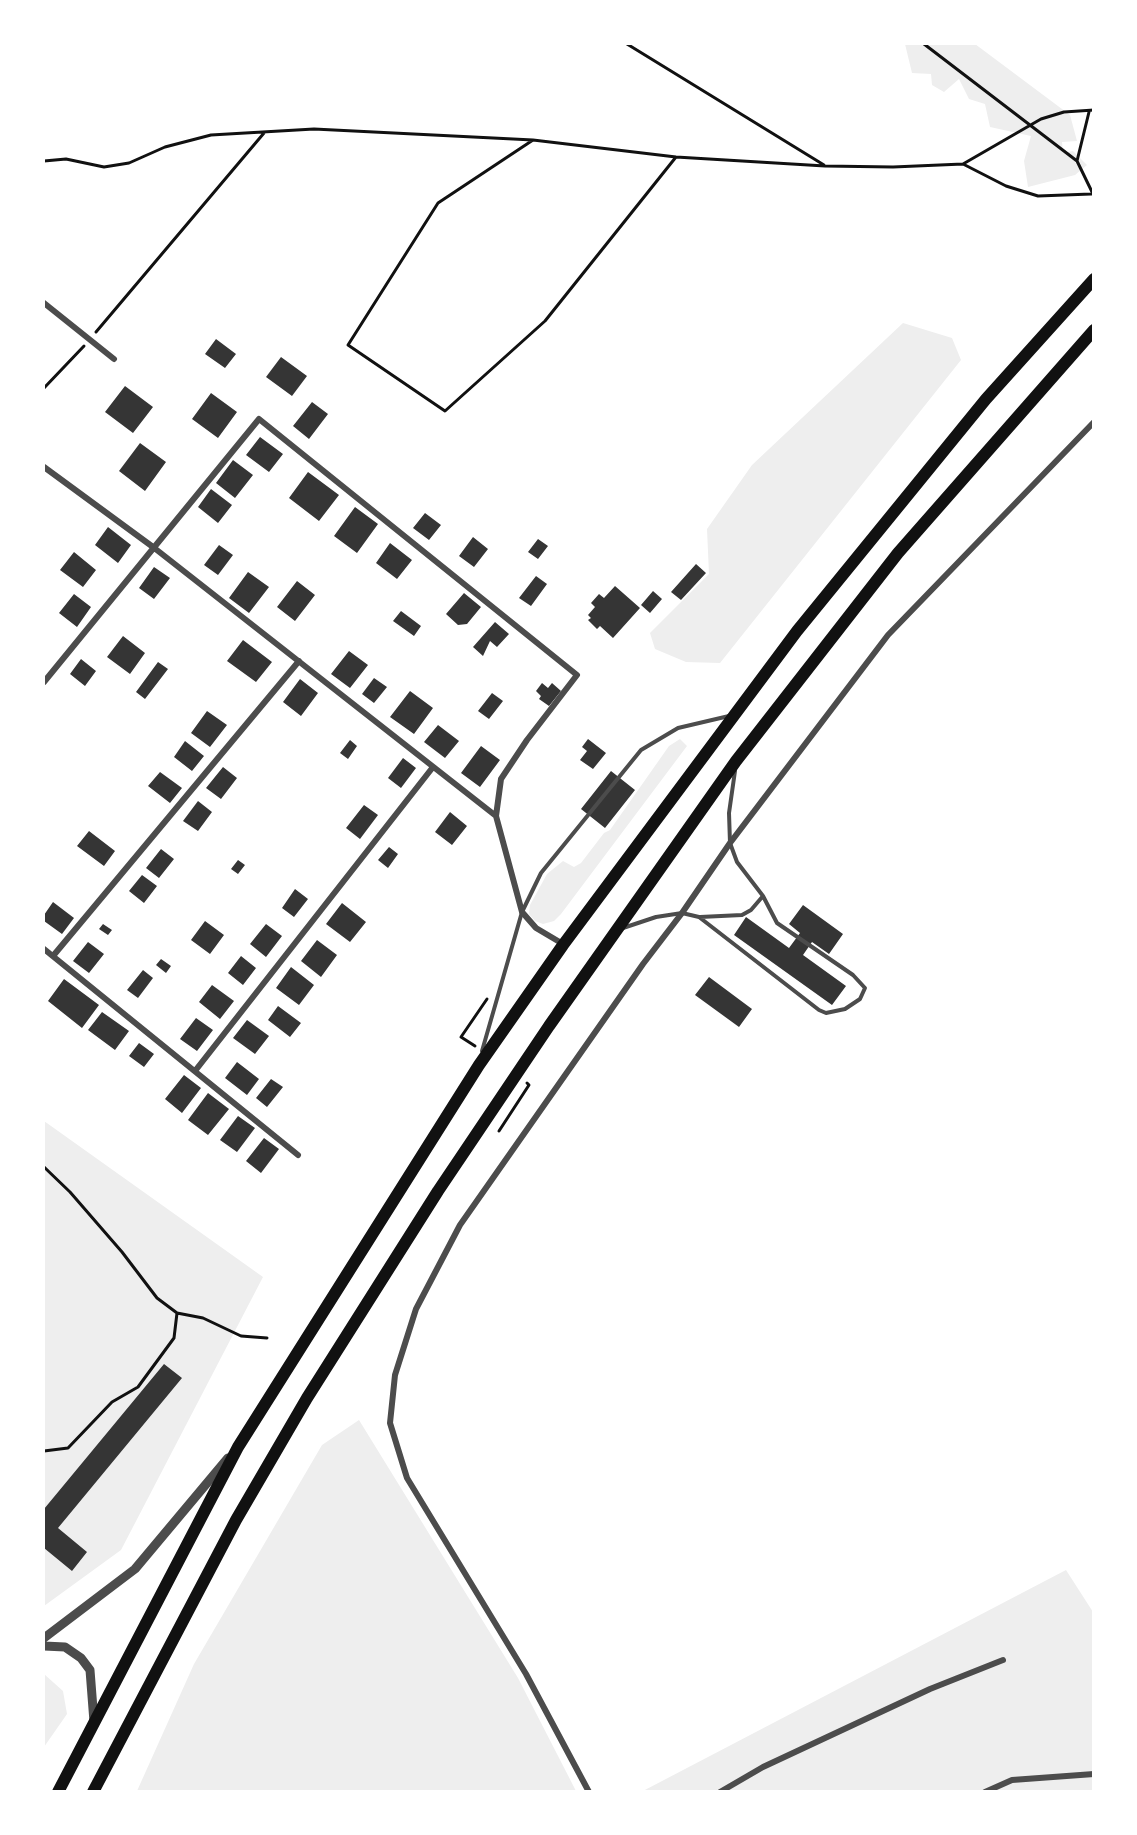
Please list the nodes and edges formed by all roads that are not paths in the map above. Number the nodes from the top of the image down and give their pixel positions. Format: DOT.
graph roads {
  1 [pos="1094,279"];
  2 [pos="44,303"];
  3 [pos="1094,330"];
  4 [pos="114,359"];
  5 [pos="1094,422"];
  6 [pos="44,467"];
  7 [pos="153,547"];
  8 [pos="299,661"];
  9 [pos="44,682"];
  10 [pos="733,715"];
  11 [pos="736,761"];
  12 [pos="433,767"];
  13 [pos="496,816"];
  14 [pos="730,843"];
  15 [pos="763,896"];
  16 [pos="522,912"];
  17 [pos="682,914"];
  18 [pos="699,917"];
  19 [pos="616,931"];
  20 [pos="563,945"];
  21 [pos="44,949"];
  22 [pos="53,956"];
  23 [pos="479,1065"];
  24 [pos="195,1071"];
  25 [pos="298,1155"];
  26 [pos="238,1447"];
  27 [pos="44,1638"];
  28 [pos="44,1646"];
  29 [pos="1003,1660"];
  30 [pos="94,1723"];
  31 [pos="1094,1774"];
  32 [pos="58,1791"];
  33 [pos="93,1791"];
  34 [pos="590,1791"];
  35 [pos="720,1791"];
  36 [pos="985,1791"];
  1 -- 10 [label="highway"];
  2 -- 4 [label="street"];
  3 -- 11 [label="highway"];
  5 -- 14 [label="street"];
  6 -- 7 [label="street"];
  7 -- 8 [label="street"];
  7 -- 9 [label="street"];
  7 -- 13 [label="street"];
  8 -- 12 [label="street"];
  8 -- 22 [label="street"];
  10 -- 16 [label="lane"];
  10 -- 20 [label="highway"];
  11 -- 14 [label="lane"];
  11 -- 19 [label="highway"];
  12 -- 13 [label="street"];
  12 -- 24 [label="street"];
  13 -- 16 [label="street"];
  14 -- 15 [label="lane"];
  14 -- 17 [label="street"];
  15 -- 18 [label="lane"];
  15 -- 18 [label="lane"];
  16 -- 20 [label="street"];
  16 -- 23 [label="lane"];
  17 -- 18 [label="lane"];
  17 -- 19 [label="lane"];
  17 -- 34 [label="street"];
  19 -- 33 [label="highway"];
  20 -- 23 [label="highway"];
  21 -- 22 [label="street"];
  22 -- 24 [label="street"];
  23 -- 26 [label="highway"];
  24 -- 25 [label="street"];
  26 -- 27 [label="street"];
  26 -- 30 [label="highway"];
  28 -- 30 [label="street"];
  29 -- 35 [label="street"];
  30 -- 32 [label="highway"];
  31 -- 36 [label="street"];
}
